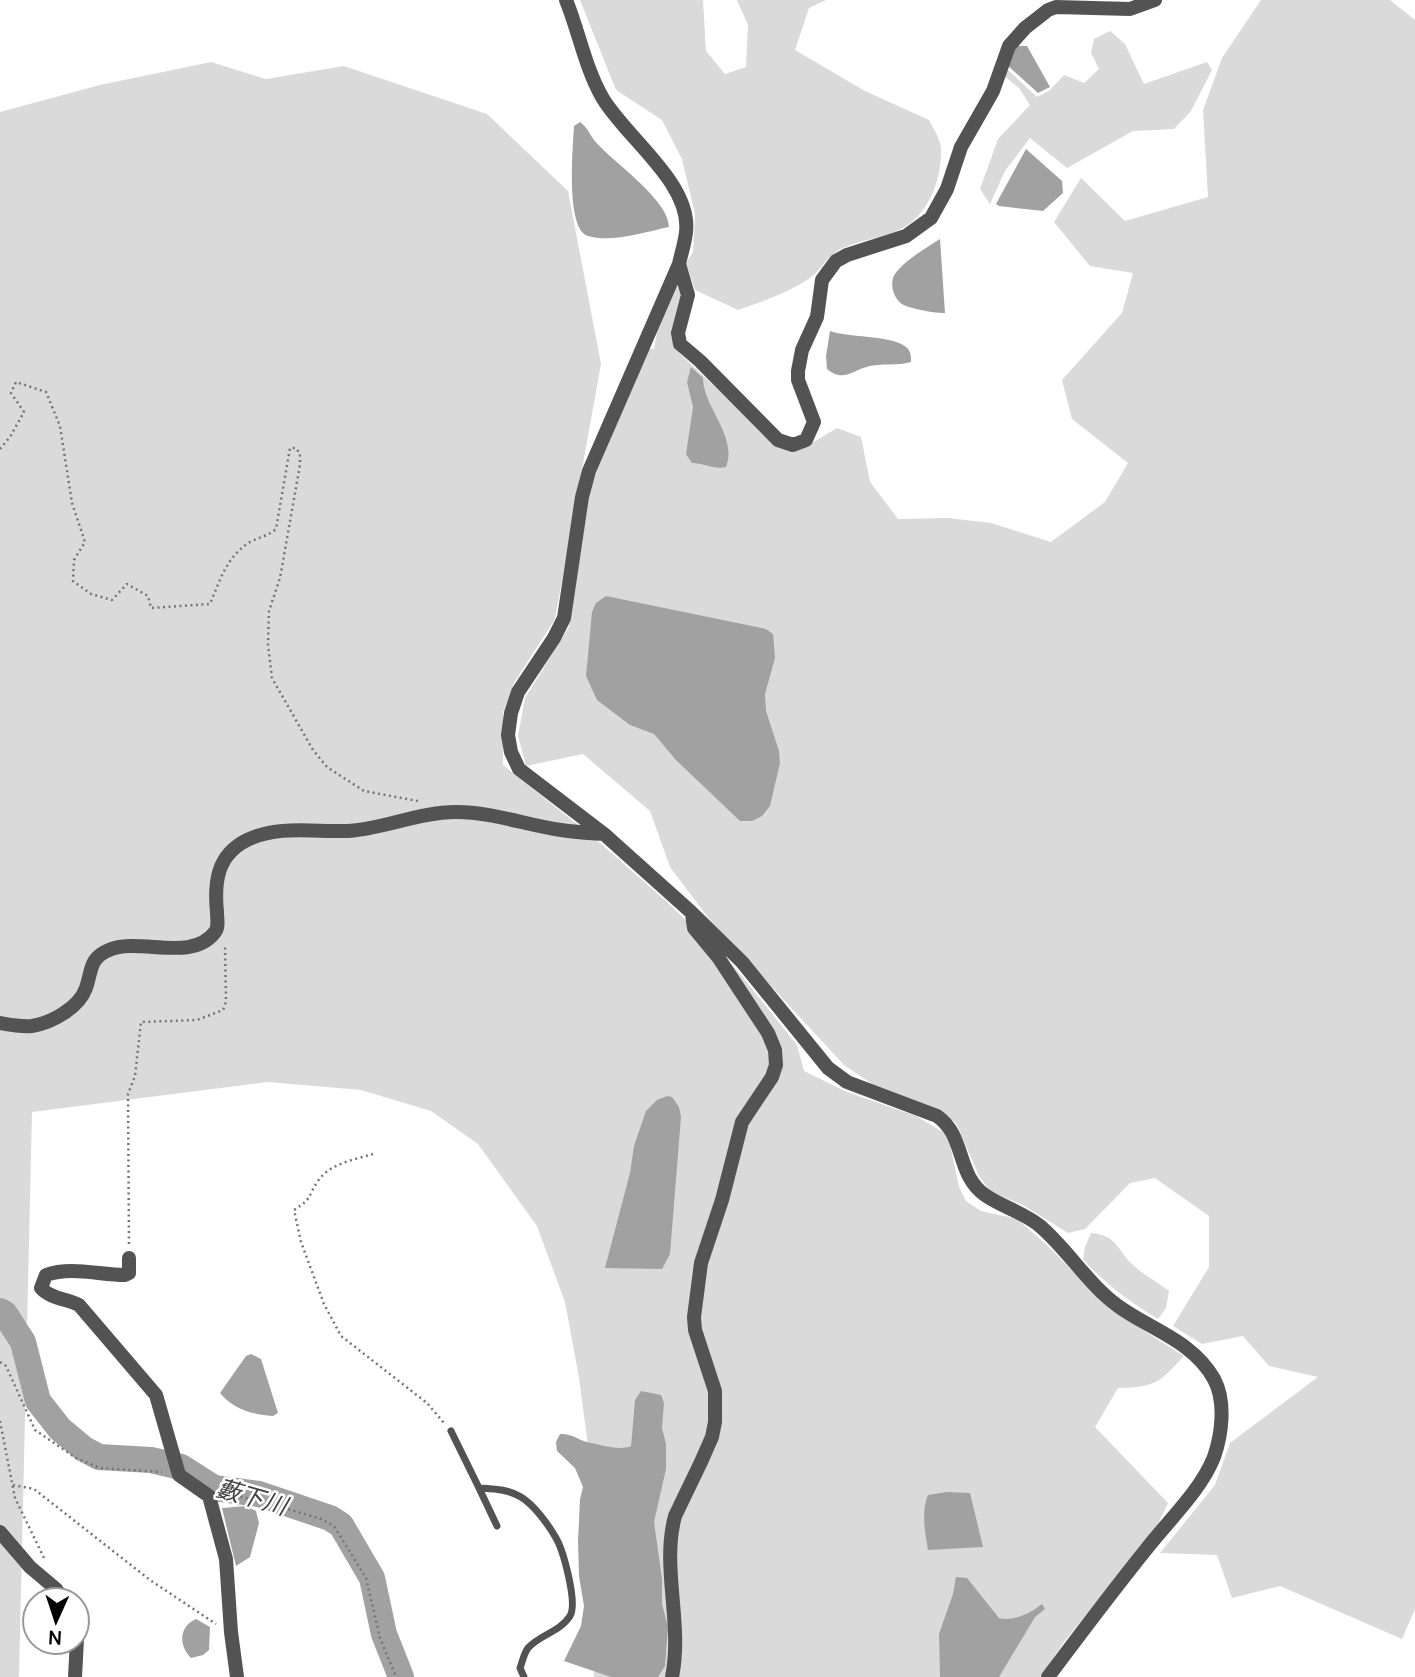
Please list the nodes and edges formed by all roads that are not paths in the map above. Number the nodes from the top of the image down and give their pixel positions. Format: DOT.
graph roads {
  1 [pos="566,0"];
  2 [pos="1155,0"];
  3 [pos="679,264"];
  4 [pos="604,834"];
  5 [pos="691,912"];
  6 [pos="0,1023"];
  7 [pos="129,1258"];
  8 [pos="451,1431"];
  9 [pos="479,1488"];
  10 [pos="497,1526"];
  11 [pos="0,1532"];
  12 [pos="52,1586"];
  13 [pos="76,1656"];
  14 [pos="75,1677"];
  15 [pos="237,1677"];
  16 [pos="524,1677"];
  17 [pos="672,1677"];
  18 [pos="1048,1677"];
  1 -- 3 [label="street"];
  2 -- 3 [label="street"];
  3 -- 4 [label="street"];
  4 -- 5 [label="street"];
  4 -- 6 [label="street"];
  5 -- 17 [label="street"];
  5 -- 18 [label="street"];
  7 -- 15 [label="street"];
  8 -- 9 [label="lane"];
  9 -- 10 [label="lane"];
  9 -- 16 [label="lane"];
  11 -- 12 [label="street"];
  13 -- 14 [label="street"];
}
